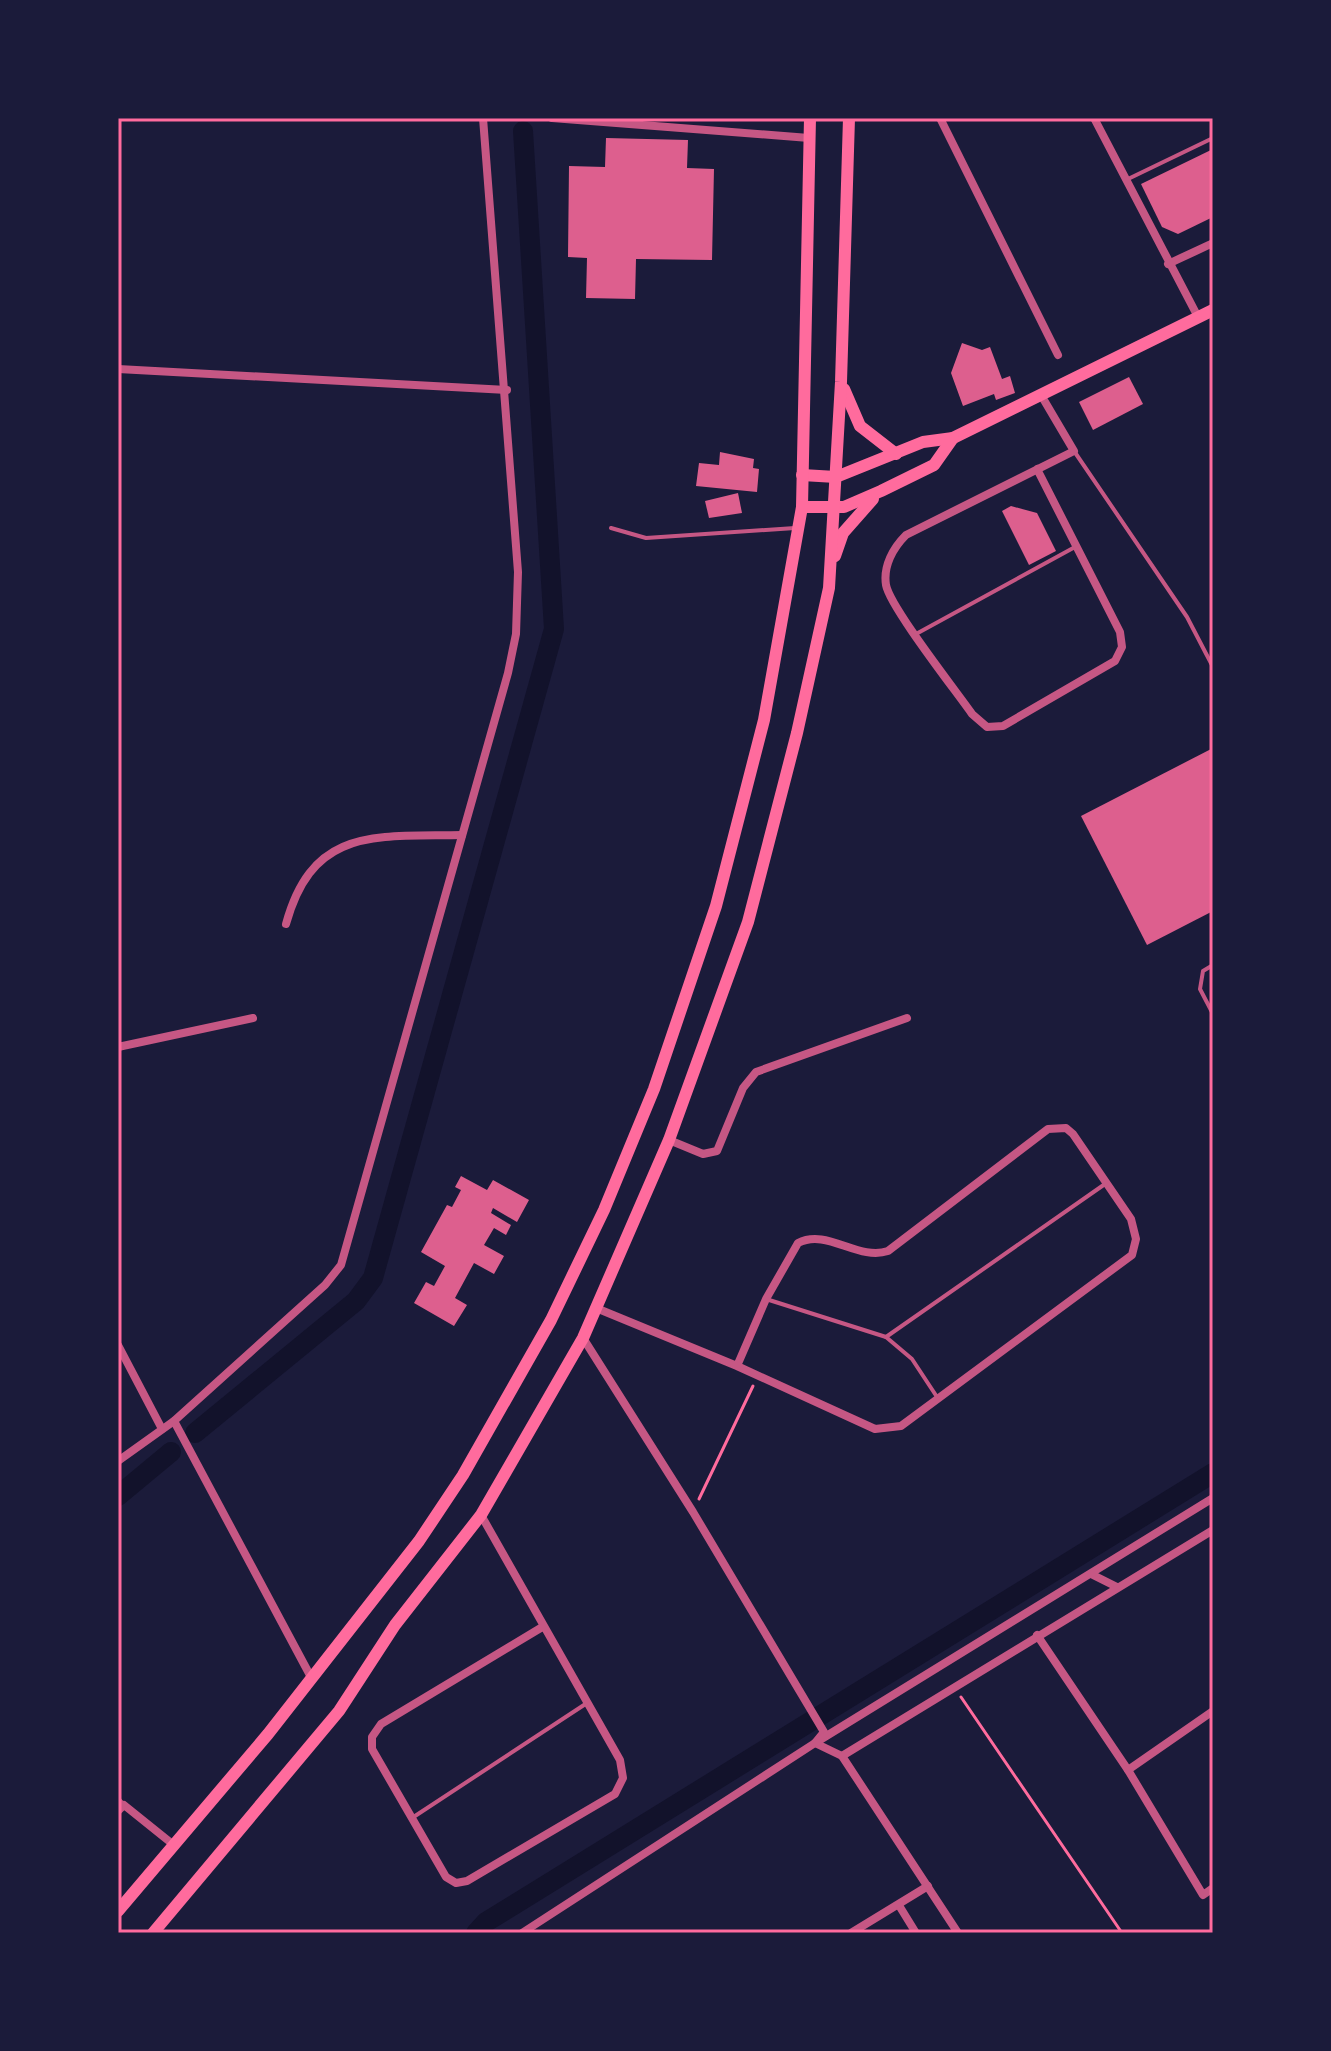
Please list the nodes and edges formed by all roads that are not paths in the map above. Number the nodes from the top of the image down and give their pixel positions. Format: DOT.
graph roads {
  1 [pos="483,118"];
  2 [pos="552,118"];
  3 [pos="810,118"];
  4 [pos="849,118"];
  5 [pos="940,118"];
  6 [pos="1094,118"];
  7 [pos="809,138"];
  8 [pos="1213,138"];
  9 [pos="1126,180"];
  10 [pos="1213,243"];
  11 [pos="1168,264"];
  12 [pos="1213,310"];
  13 [pos="1198,317"];
  14 [pos="1058,355"];
  15 [pos="118,369"];
  16 [pos="841,382"];
  17 [pos="507,390"];
  18 [pos="1041,395"];
  19 [pos="953,438"];
  20 [pos="1074,451"];
  21 [pos="896,454"];
  22 [pos="1037,469"];
  23 [pos="802,475"];
  24 [pos="836,477"];
  25 [pos="881,491"];
  26 [pos="802,507"];
  27 [pos="834,508"];
  28 [pos="611,528"];
  29 [pos="797,528"];
  30 [pos="1077,546"];
  31 [pos="829,588"];
  32 [pos="916,634"];
  33 [pos="1213,667"];
  34 [pos="462,835"];
  35 [pos="286,924"];
  36 [pos="1213,965"];
  37 [pos="1213,1014"];
  38 [pos="253,1018"];
  39 [pos="907,1018"];
  40 [pos="118,1047"];
  41 [pos="669,1140"];
  42 [pos="1107,1183"];
  43 [pos="766,1299"];
  44 [pos="596,1308"];
  45 [pos="886,1337"];
  46 [pos="583,1338"];
  47 [pos="118,1345"];
  48 [pos="737,1366"];
  49 [pos="938,1398"];
  50 [pos="174,1421"];
  51 [pos="162,1429"];
  52 [pos="118,1461"];
  53 [pos="1213,1498"];
  54 [pos="481,1515"];
  55 [pos="1213,1530"];
  56 [pos="1091,1574"];
  57 [pos="1117,1587"];
  58 [pos="544,1626"];
  59 [pos="1037,1635"];
  60 [pos="312,1679"];
  61 [pos="587,1703"];
  62 [pos="1213,1711"];
  63 [pos="815,1743"];
  64 [pos="842,1756"];
  65 [pos="1128,1770"];
  66 [pos="120,1805"];
  67 [pos="412,1818"];
  68 [pos="175,1846"];
  69 [pos="928,1886"];
  70 [pos="1213,1888"];
  71 [pos="900,1907"];
  72 [pos="118,1911"];
  73 [pos="153,1933"];
  74 [pos="522,1933"];
  75 [pos="851,1933"];
  76 [pos="916,1933"];
  77 [pos="958,1933"];
  1 -- 17 [label="street"];
  2 -- 7 [label="street"];
  3 -- 7 [label="main road"];
  4 -- 16 [label="main road"];
  5 -- 14 [label="street"];
  6 -- 9 [label="street"];
  7 -- 23 [label="main road"];
  8 -- 9 [label="lane"];
  9 -- 11 [label="street"];
  10 -- 11 [label="street"];
  11 -- 13 [label="street"];
  12 -- 13 [label="main road"];
  13 -- 18 [label="main road"];
  15 -- 17 [label="street"];
  16 -- 21 [label="main road"];
  16 -- 24 [label="main road"];
  17 -- 34 [label="street"];
  18 -- 19 [label="main road"];
  18 -- 20 [label="street"];
  19 -- 21 [label="main road"];
  19 -- 25 [label="main road"];
  20 -- 22 [label="street"];
  20 -- 33 [label="lane"];
  21 -- 24 [label="main road"];
  22 -- 30 [label="street"];
  22 -- 32 [label="street"];
  23 -- 24 [label="main road"];
  23 -- 26 [label="main road"];
  24 -- 27 [label="main road"];
  25 -- 27 [label="main road"];
  25 -- 31 [label="main road"];
  26 -- 27 [label="main road"];
  26 -- 29 [label="main road"];
  27 -- 31 [label="main road"];
  28 -- 29 [label="lane"];
  29 -- 60 [label="main road"];
  30 -- 32 [label="lane"];
  30 -- 32 [label="street"];
  31 -- 41 [label="main road"];
  34 -- 35 [label="street"];
  34 -- 50 [label="street"];
  36 -- 37 [label="lane"];
  38 -- 40 [label="street"];
  39 -- 41 [label="street"];
  41 -- 44 [label="main road"];
  42 -- 43 [label="street"];
  42 -- 45 [label="lane"];
  42 -- 49 [label="street"];
  43 -- 45 [label="lane"];
  43 -- 48 [label="street"];
  44 -- 46 [label="main road"];
  44 -- 48 [label="street"];
  45 -- 49 [label="lane"];
  46 -- 54 [label="main road"];
  46 -- 63 [label="street"];
  47 -- 51 [label="street"];
  48 -- 49 [label="street"];
  50 -- 51 [label="street"];
  50 -- 60 [label="street"];
  51 -- 52 [label="street"];
  53 -- 56 [label="street"];
  54 -- 58 [label="street"];
  54 -- 73 [label="main road"];
  55 -- 57 [label="street"];
  56 -- 57 [label="street"];
  56 -- 63 [label="street"];
  57 -- 59 [label="street"];
  58 -- 61 [label="street"];
  58 -- 67 [label="street"];
  59 -- 64 [label="street"];
  59 -- 65 [label="street"];
  60 -- 68 [label="main road"];
  61 -- 67 [label="lane"];
  61 -- 67 [label="street"];
  62 -- 65 [label="street"];
  63 -- 64 [label="street"];
  63 -- 74 [label="street"];
  64 -- 69 [label="street"];
  65 -- 70 [label="street"];
  66 -- 68 [label="street"];
  68 -- 72 [label="main road"];
  69 -- 71 [label="street"];
  69 -- 77 [label="street"];
  71 -- 75 [label="street"];
  71 -- 76 [label="street"];
}
